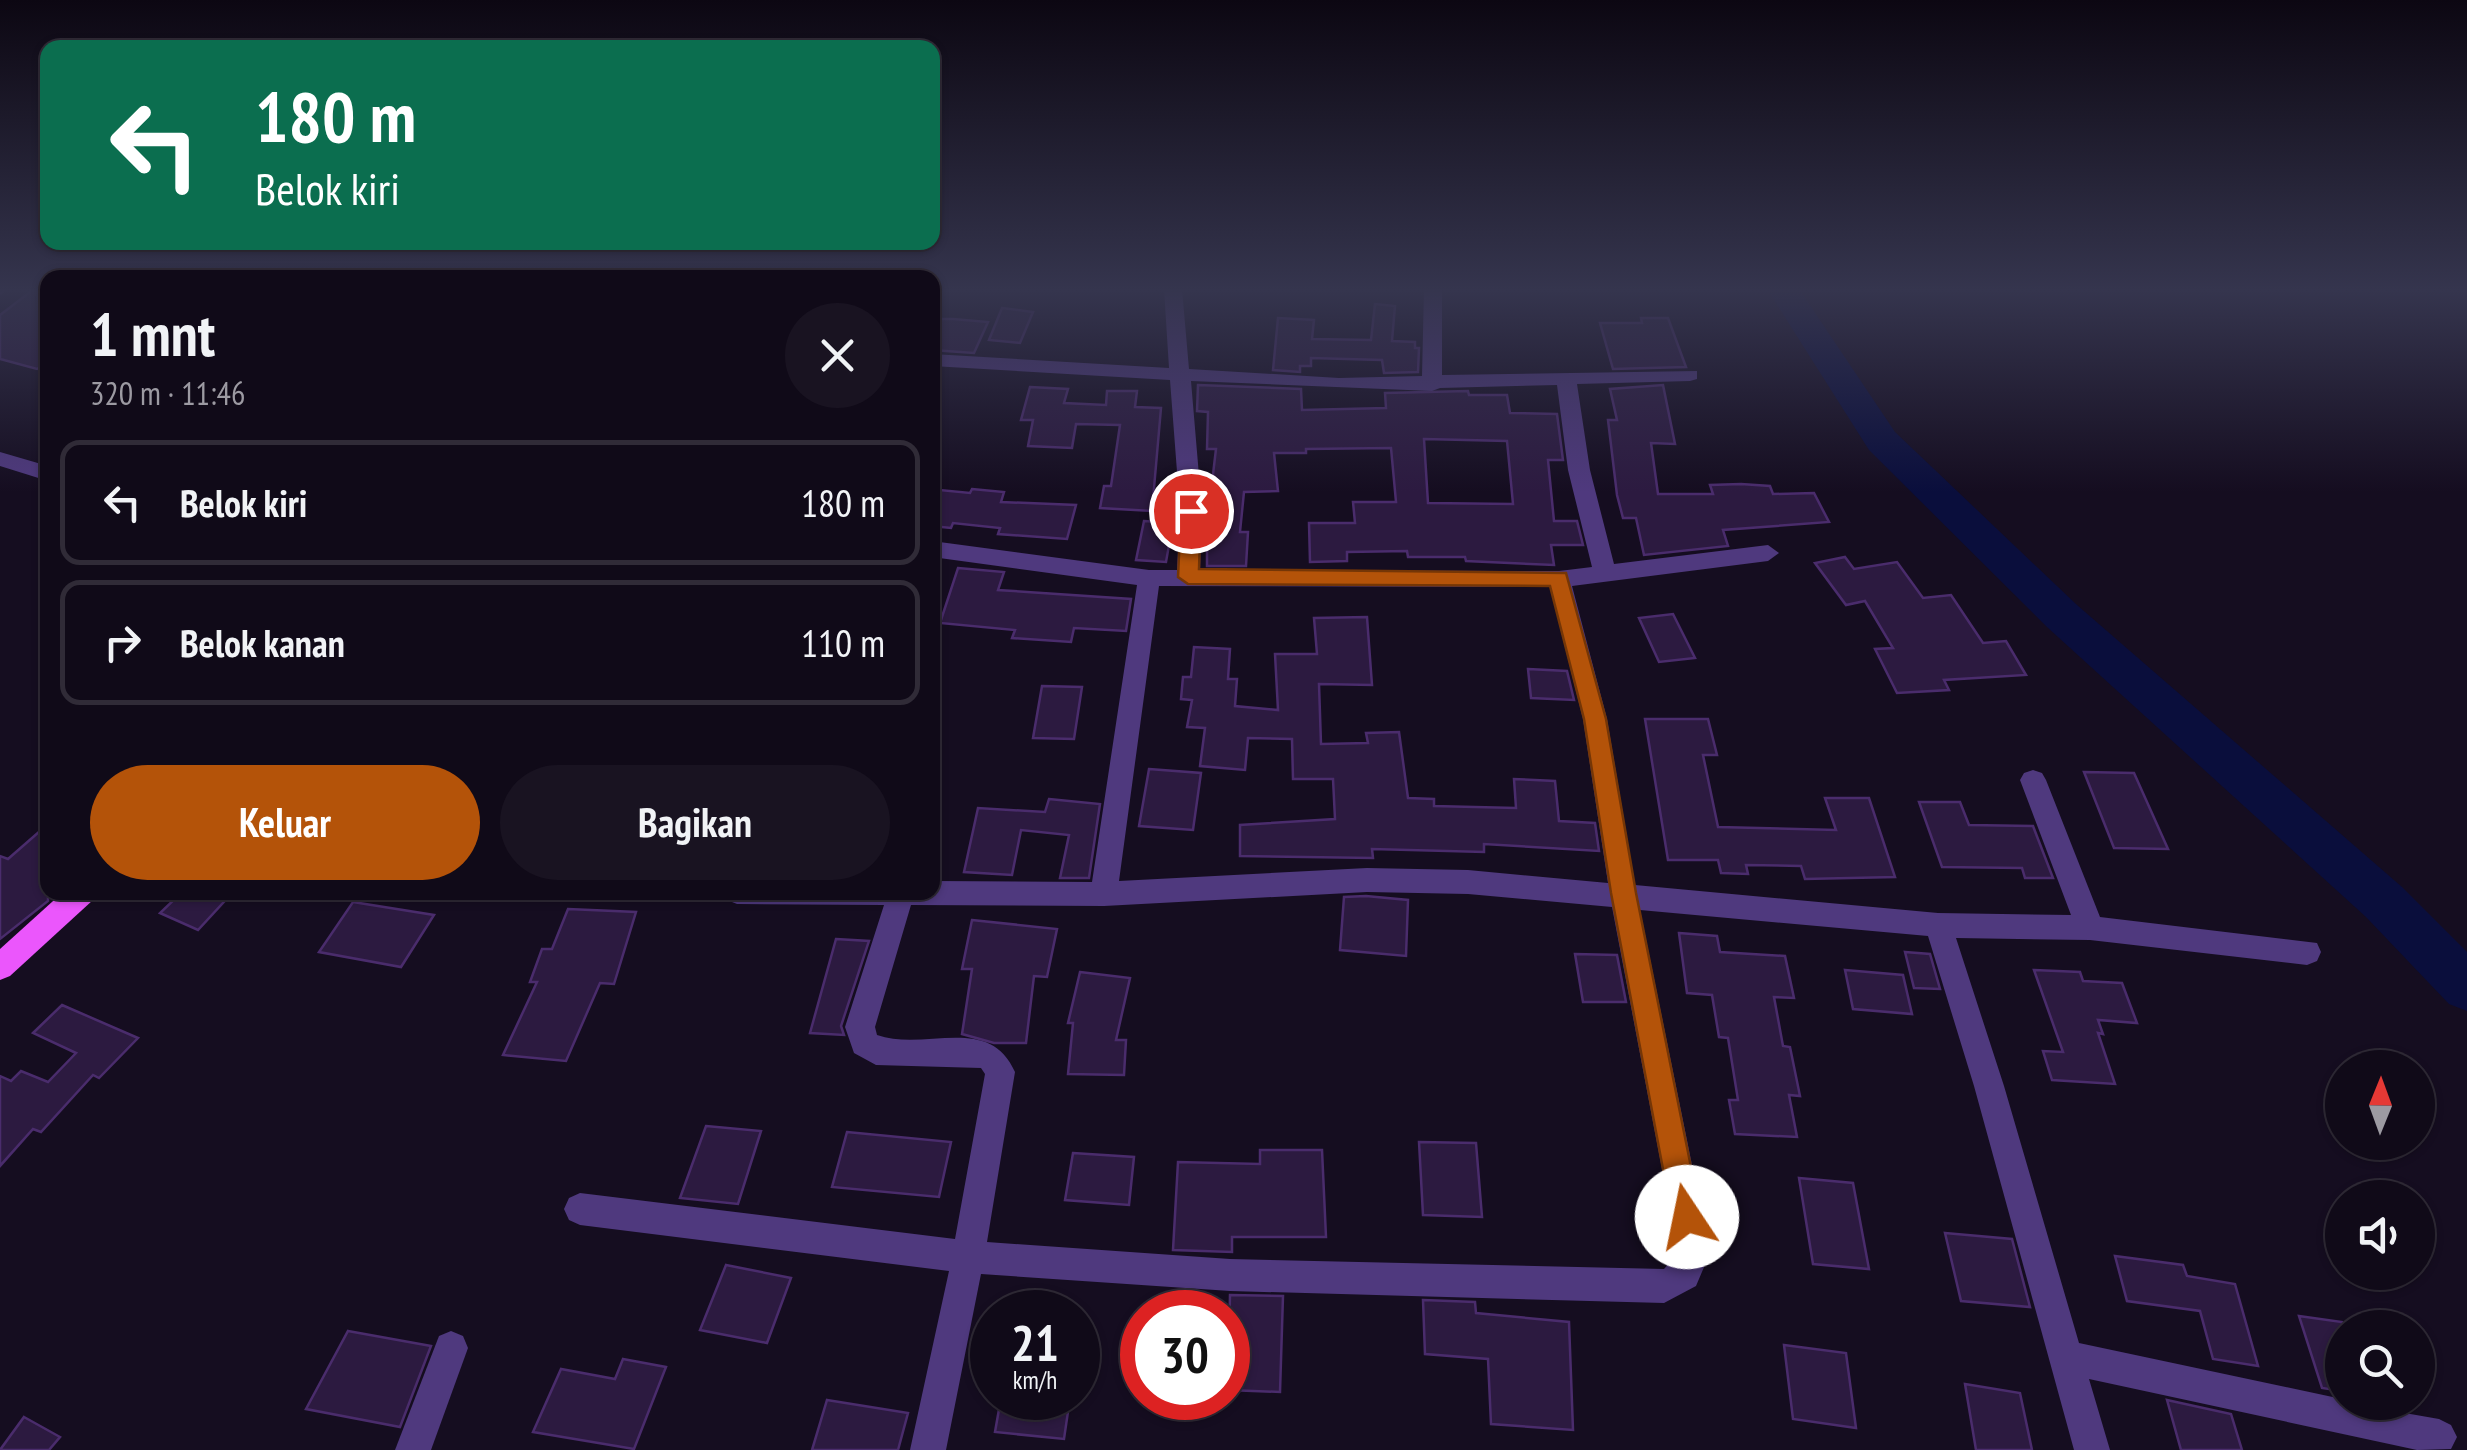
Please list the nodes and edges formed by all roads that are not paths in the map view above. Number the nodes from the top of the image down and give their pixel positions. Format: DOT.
graph roads {
  1 [pos="1177,357"];
  2 [pos="1432,357"];
  3 [pos="940,360"];
  4 [pos="1178,375"];
  5 [pos="1690,375"];
  6 [pos="1566,380"];
  7 [pos="1432,385"];
  8 [pos="0,458"];
  9 [pos="40,471"];
  10 [pos="940,550"];
  11 [pos="1768,553"];
  12 [pos="1606,575"];
  13 [pos="1188,577"];
  14 [pos="1149,578"];
  15 [pos="1559,578"];
  16 [pos="2033,780"];
  17 [pos="940,893"];
  18 [pos="1623,893"];
  19 [pos="1104,894"];
  20 [pos="74,900"];
  21 [pos="899,900"];
  22 [pos="1938,924"];
  23 [pos="2090,928"];
  24 [pos="2307,952"];
  25 [pos="0,967"];
  26 [pos="580,1209"];
  27 [pos="968,1258"];
  28 [pos="451,1348"];
  29 [pos="2066,1357"];
  30 [pos="2439,1436"];
  31 [pos="413,1450"];
  32 [pos="928,1450"];
  33 [pos="2092,1450"];
  1 -- 4 [label="street"];
  2 -- 7 [label="street"];
  3 -- 4 [label="street"];
  4 -- 7 [label="street"];
  4 -- 13 [label="street"];
  5 -- 6 [label="street"];
  6 -- 7 [label="street"];
  6 -- 12 [label="street"];
  8 -- 9 [label="street"];
  10 -- 14 [label="street"];
  11 -- 12 [label="street"];
  12 -- 15 [label="street"];
  13 -- 14 [label="street"];
  13 -- 15 [label="street"];
  14 -- 19 [label="street"];
  15 -- 18 [label="street"];
  16 -- 23 [label="street"];
  17 -- 19 [label="street"];
  18 -- 19 [label="street"];
  18 -- 22 [label="street"];
  18 -- 27 [label="street"];
  20 -- 25 [label="main road"];
  21 -- 27 [label="street"];
  22 -- 23 [label="street"];
  22 -- 29 [label="street"];
  23 -- 24 [label="street"];
  26 -- 27 [label="street"];
  27 -- 32 [label="street"];
  28 -- 31 [label="street"];
  29 -- 30 [label="street"];
  29 -- 33 [label="street"];
}
